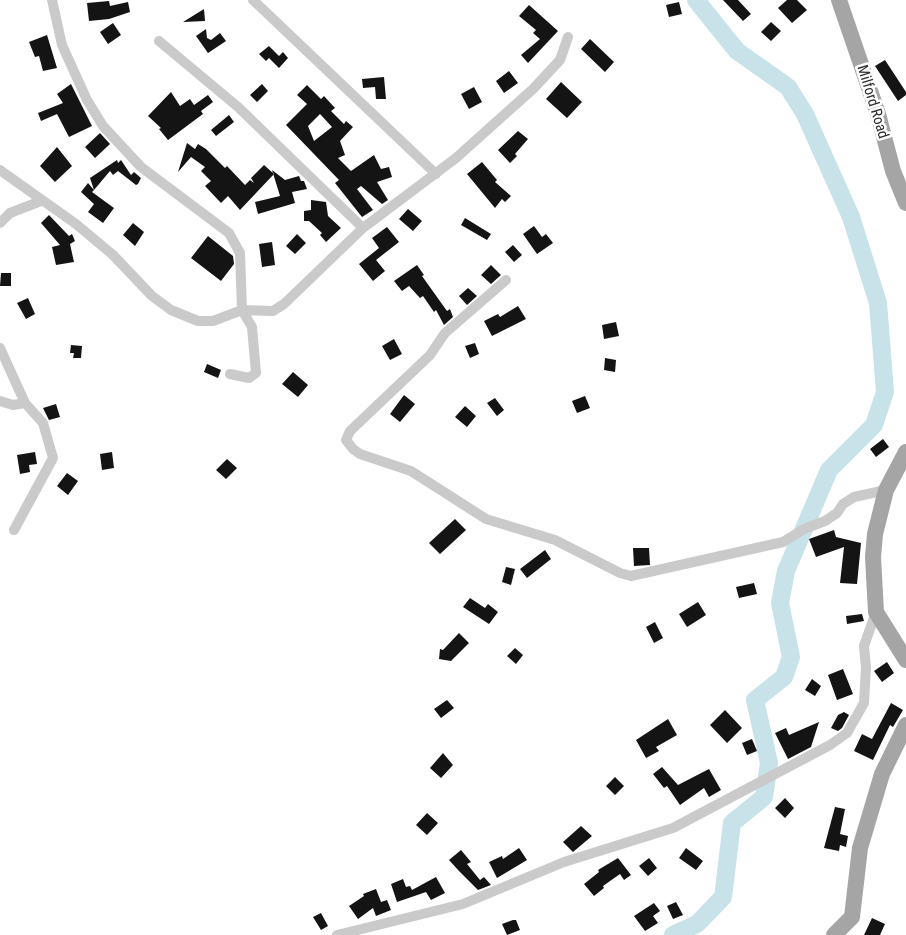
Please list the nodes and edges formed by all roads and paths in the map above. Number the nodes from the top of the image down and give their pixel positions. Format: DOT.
graph roads {
  1 [pos="52,0"];
  2 [pos="253,0"];
  3 [pos="839,0"];
  4 [pos="568,37"];
  5 [pos="159,41"];
  6 [pos="0,170"];
  7 [pos="436,174"];
  8 [pos="41,200"];
  9 [pos="906,203"];
  10 [pos="0,223"];
  11 [pos="364,228"];
  12 [pos="506,280"];
  13 [pos="242,310"];
  14 [pos="0,348"];
  15 [pos="230,374"];
  16 [pos="0,401"];
  17 [pos="25,403"];
  18 [pos="906,452"];
  19 [pos="886,490"];
  20 [pos="14,530"];
  21 [pos="876,612"];
  22 [pos="906,660"];
  23 [pos="906,725"];
  24 [pos="336,935"];
  25 [pos="834,935"];
  1 -- 13 [label="street"];
  2 -- 7 [label="street"];
  3 -- 9 [label="main road, Milford Road"];
  4 -- 7 [label="street"];
  5 -- 11 [label="street"];
  6 -- 8 [label="street"];
  7 -- 11 [label="street"];
  8 -- 10 [label="street"];
  8 -- 13 [label="street"];
  11 -- 13 [label="street"];
  12 -- 19 [label="street"];
  13 -- 15 [label="street"];
  14 -- 17 [label="street"];
  16 -- 17 [label="street"];
  17 -- 20 [label="street"];
  18 -- 19 [label="main road"];
  19 -- 21 [label="main road"];
  21 -- 22 [label="main road"];
  21 -- 24 [label="street"];
  23 -- 25 [label="main road"];
}
